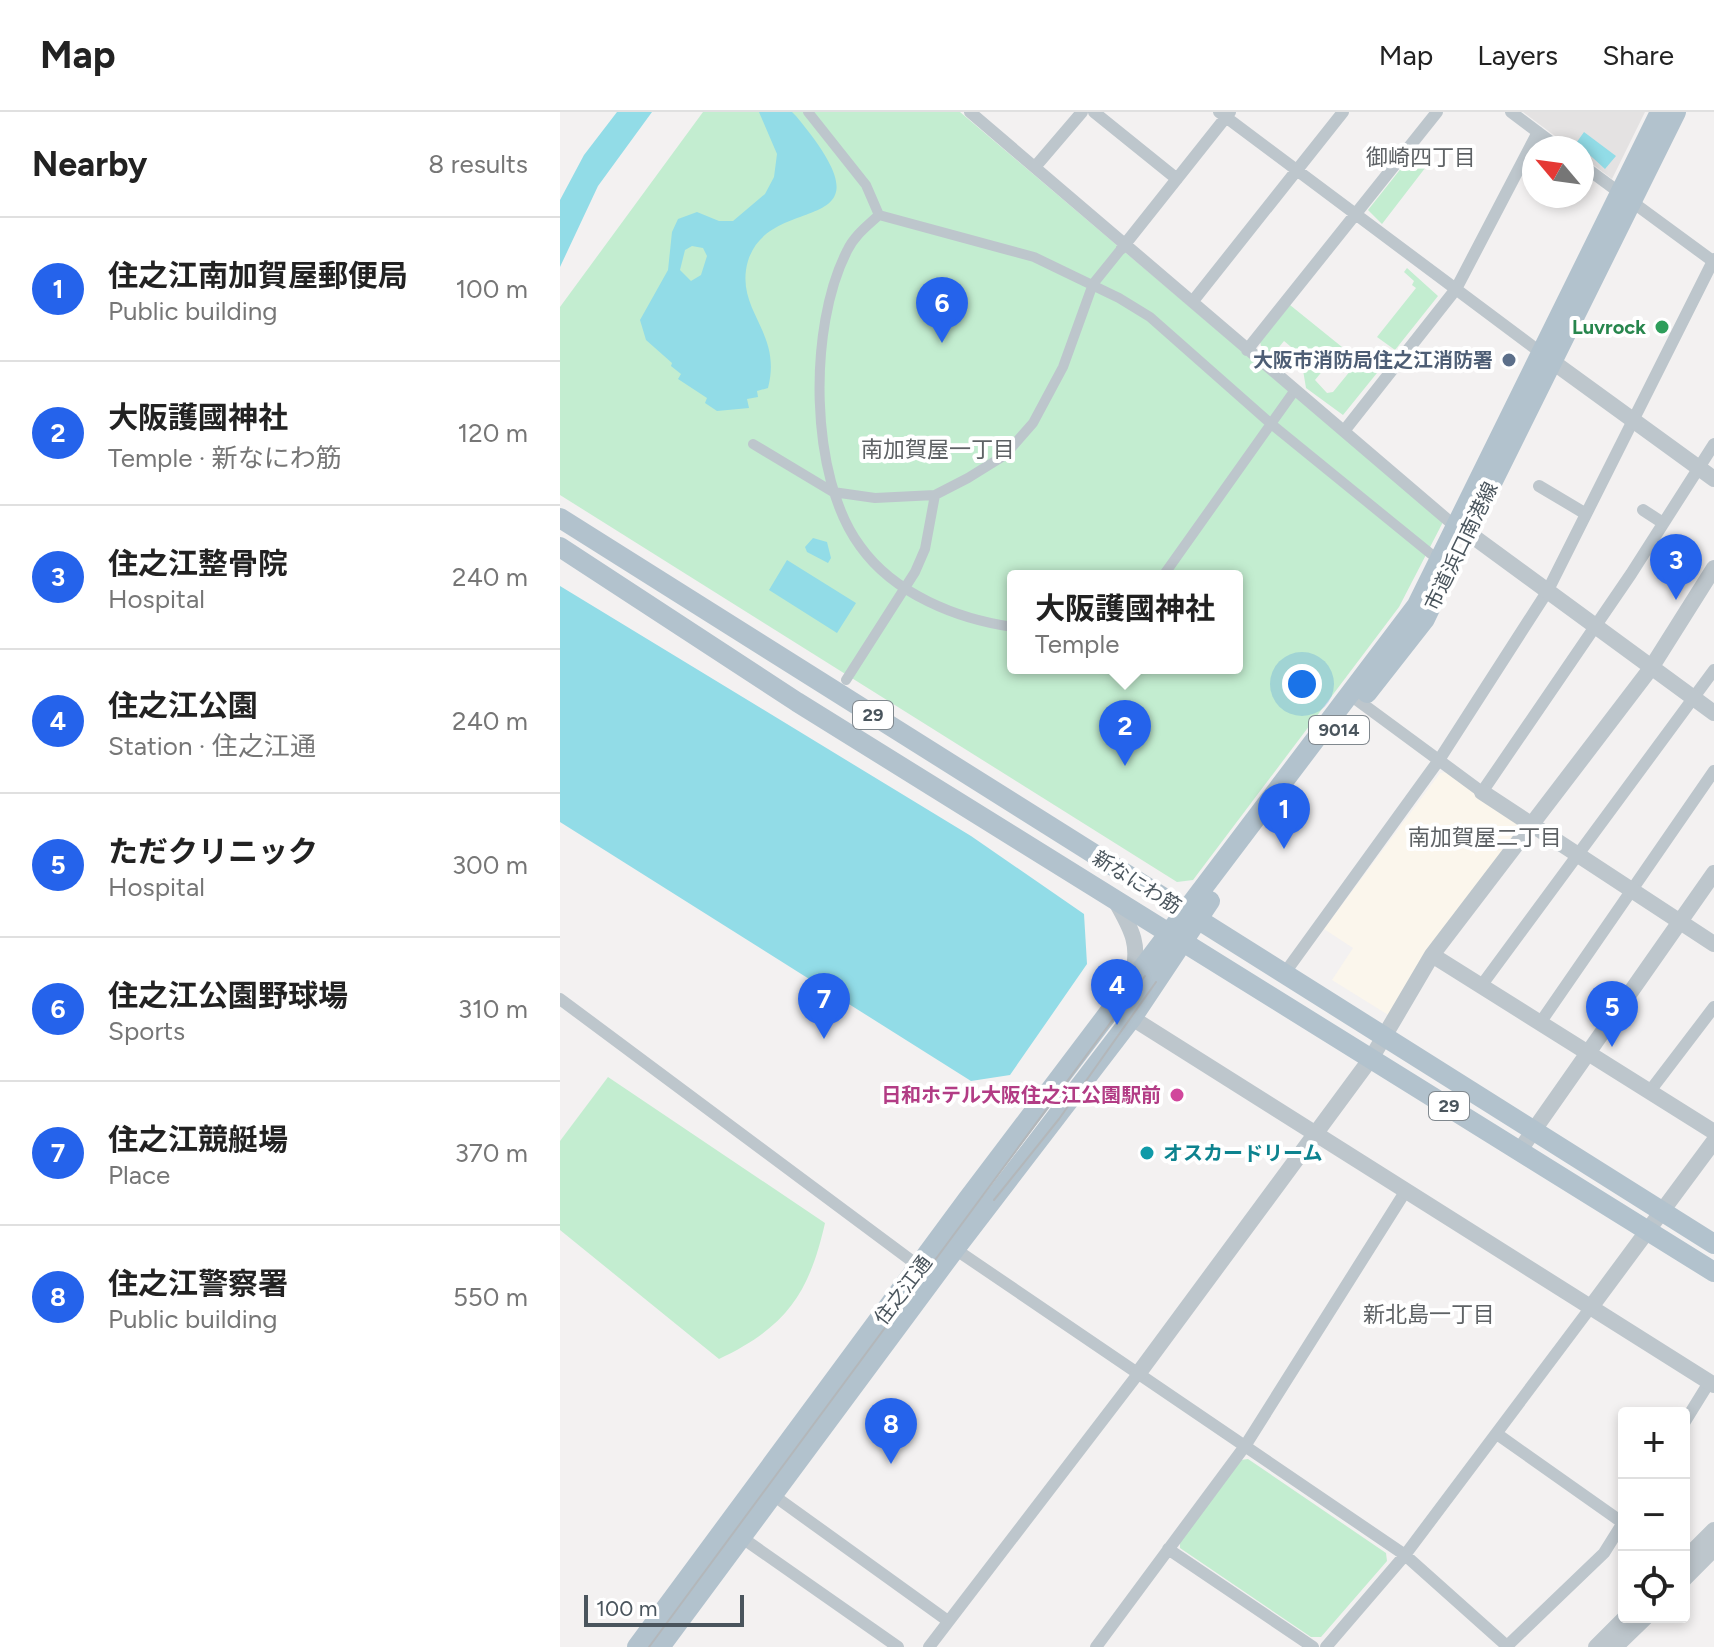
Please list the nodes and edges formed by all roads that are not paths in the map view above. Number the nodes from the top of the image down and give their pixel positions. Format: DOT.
graph roads {
  1 [pos="808,112"];
  2 [pos="970,112"];
  3 [pos="1082,112"];
  4 [pos="1094,112"];
  5 [pos="1343,112"];
  6 [pos="1437,112"];
  7 [pos="1511,112"];
  8 [pos="1660,112"];
  9 [pos="1676,112"];
  10 [pos="1225,114"];
  11 [pos="1538,132"];
  12 [pos="1543,136"];
  13 [pos="1035,167"];
  14 [pos="1297,170"];
  15 [pos="1594,174"];
  16 [pos="1177,179"];
  17 [pos="1626,197"];
  18 [pos="1356,213"];
  19 [pos="879,215"];
  20 [pos="1123,246"];
  21 [pos="1714,261"];
  22 [pos="1093,284"];
  23 [pos="1456,289"];
  24 [pos="1193,301"];
  25 [pos="1247,350"];
  26 [pos="1546,357"];
  27 [pos="1295,390"];
  28 [pos="1634,420"];
  29 [pos="1270,423"];
  30 [pos="1344,431"];
  31 [pos="753,444"];
  32 [pos="1714,444"];
  33 [pos="1698,467"];
  34 [pos="1714,479"];
  35 [pos="1539,486"];
  36 [pos="833,492"];
  37 [pos="935,495"];
  38 [pos="1643,510"];
  39 [pos="1586,514"];
  40 [pos="560,518"];
  41 [pos="1663,523"];
  42 [pos="1462,530"];
  43 [pos="560,547"];
  44 [pos="1431,554"];
  45 [pos="1714,568"];
  46 [pos="1167,570"];
  47 [pos="904,587"];
  48 [pos="1547,592"];
  49 [pos="1007,626"];
  50 [pos="1595,626"];
  51 [pos="1651,668"];
  52 [pos="1714,670"];
  53 [pos="846,680"];
  54 [pos="1355,698"];
  55 [pos="1695,699"];
  56 [pos="1714,713"];
  57 [pos="1439,760"];
  58 [pos="1714,771"];
  59 [pos="1482,792"];
  60 [pos="1529,825"];
  61 [pos="1578,857"];
  62 [pos="1714,873"];
  63 [pos="1630,891"];
  64 [pos="1115,900"];
  65 [pos="1191,915"];
  66 [pos="1680,921"];
  67 [pos="1176,937"];
  68 [pos="1714,944"];
  69 [pos="1432,955"];
  70 [pos="1284,974"];
  71 [pos="1481,986"];
  72 [pos="1128,987"];
  73 [pos="560,999"];
  74 [pos="1714,1007"];
  75 [pos="1132,1018"];
  76 [pos="1540,1023"];
  77 [pos="1701,1024"];
  78 [pos="1714,1033"];
  79 [pos="1385,1036"];
  80 [pos="1587,1052"];
  81 [pos="1372,1057"];
  82 [pos="1650,1091"];
  83 [pos="1532,1131"];
  84 [pos="1714,1132"];
  85 [pos="1313,1133"];
  86 [pos="1714,1141"];
  87 [pos="1520,1150"];
  88 [pos="1405,1192"];
  89 [pos="1662,1211"];
  90 [pos="1647,1230"];
  91 [pos="1714,1244"];
  92 [pos="955,1249"];
  93 [pos="920,1267"];
  94 [pos="1714,1272"];
  95 [pos="1591,1307"];
  96 [pos="1138,1374"];
  97 [pos="1712,1383"];
  98 [pos="1690,1414"];
  99 [pos="1497,1434"];
  100 [pos="1245,1446"];
  101 [pos="773,1495"];
  102 [pos="1618,1519"];
  103 [pos="1618,1530"];
  104 [pos="1714,1530"];
  105 [pos="741,1537"];
  106 [pos="1168,1549"];
  107 [pos="1714,1549"];
  108 [pos="1690,1554"];
  109 [pos="1405,1555"];
  110 [pos="1690,1573"];
  111 [pos="948,1621"];
  112 [pos="1620,1623"];
  113 [pos="1640,1623"];
  114 [pos="637,1647"];
  115 [pos="660,1647"];
  116 [pos="898,1647"];
  117 [pos="929,1647"];
  118 [pos="1096,1647"];
  119 [pos="1313,1647"];
  120 [pos="1326,1647"];
  121 [pos="1508,1647"];
  122 [pos="1596,1647"];
  123 [pos="1615,1647"];
  1 -- 19 [label="street"];
  2 -- 13 [label="street"];
  3 -- 13 [label="street"];
  4 -- 16 [label="street"];
  5 -- 14 [label="street"];
  6 -- 18 [label="street"];
  7 -- 11 [label="street"];
  8 -- 17 [label="main road, 市道浜口南港線 / 9014"];
  9 -- 17 [label="main road, 市道浜口南港線 / 9014"];
  10 -- 14 [label="street"];
  10 -- 16 [label="street"];
  11 -- 12 [label="street"];
  11 -- 23 [label="street"];
  13 -- 20 [label="street"];
  14 -- 18 [label="street"];
  14 -- 24 [label="street"];
  15 -- 17 [label="street"];
  16 -- 20 [label="street"];
  17 -- 21 [label="street"];
  17 -- 26 [label="main road, 市道浜口南港線 / 9014"];
  18 -- 23 [label="street"];
  18 -- 25 [label="street"];
  19 -- 22 [label="street"];
  19 -- 36 [label="street"];
  20 -- 22 [label="street"];
  20 -- 24 [label="street"];
  21 -- 28 [label="street"];
  22 -- 29 [label="street"];
  22 -- 37 [label="street"];
  23 -- 26 [label="street"];
  23 -- 30 [label="street"];
  24 -- 25 [label="street"];
  25 -- 27 [label="street"];
  26 -- 28 [label="street"];
  26 -- 42 [label="main road, 市道浜口南港線 / 9014"];
  27 -- 29 [label="street"];
  27 -- 30 [label="street"];
  28 -- 33 [label="street"];
  28 -- 39 [label="street"];
  29 -- 44 [label="street"];
  29 -- 46 [label="street"];
  30 -- 42 [label="street"];
  31 -- 36 [label="street"];
  32 -- 33 [label="street"];
  33 -- 34 [label="street"];
  33 -- 41 [label="street"];
  35 -- 39 [label="street"];
  36 -- 37 [label="street"];
  36 -- 47 [label="street"];
  37 -- 47 [label="street"];
  38 -- 41 [label="street"];
  39 -- 48 [label="street"];
  40 -- 65 [label="main road, 新なにわ筋 / 29"];
  41 -- 50 [label="street"];
  42 -- 48 [label="street"];
  42 -- 54 [label="main road, 市道浜口南港線 / 9014"];
  43 -- 64 [label="main road, 新なにわ筋 / 29"];
  45 -- 51 [label="street"];
  47 -- 49 [label="street"];
  47 -- 53 [label="street"];
  48 -- 50 [label="street"];
  48 -- 57 [label="street"];
  50 -- 51 [label="street"];
  50 -- 59 [label="street"];
  51 -- 55 [label="street"];
  51 -- 60 [label="street"];
  52 -- 55 [label="street"];
  54 -- 57 [label="street"];
  54 -- 65 [label="main road, 市道浜口南港線 / 9014"];
  55 -- 56 [label="street"];
  55 -- 61 [label="street"];
  57 -- 59 [label="street"];
  57 -- 70 [label="street"];
  58 -- 63 [label="street"];
  59 -- 60 [label="street"];
  60 -- 61 [label="street"];
  60 -- 69 [label="street"];
  61 -- 63 [label="street"];
  61 -- 71 [label="street"];
  62 -- 66 [label="street"];
  63 -- 66 [label="street"];
  63 -- 76 [label="street"];
  64 -- 67 [label="main road, 新なにわ筋 / 29"];
  64 -- 72 [label="street"];
  65 -- 67 [label="main road, 市道浜口南港線 / 9014"];
  65 -- 70 [label="main road, 新なにわ筋 / 29"];
  66 -- 68 [label="street"];
  66 -- 80 [label="street"];
  67 -- 72 [label="main road, 住之江通"];
  67 -- 75 [label="main road, 住之江通"];
  67 -- 81 [label="main road, 新なにわ筋 / 29"];
  69 -- 71 [label="street"];
  69 -- 79 [label="street"];
  70 -- 79 [label="main road, 新なにわ筋 / 29"];
  71 -- 76 [label="street"];
  72 -- 93 [label="main road, 住之江通"];
  73 -- 93 [label="street"];
  74 -- 77 [label="street"];
  75 -- 85 [label="street"];
  75 -- 92 [label="main road, 住之江通"];
  76 -- 80 [label="street"];
  77 -- 78 [label="street"];
  77 -- 82 [label="street"];
  79 -- 81 [label="street"];
  79 -- 83 [label="main road, 新なにわ筋 / 29"];
  80 -- 82 [label="street"];
  80 -- 83 [label="street"];
  81 -- 85 [label="street"];
  81 -- 87 [label="main road, 新なにわ筋 / 29"];
  82 -- 84 [label="street"];
  83 -- 87 [label="street"];
  83 -- 89 [label="main road, 新なにわ筋 / 29"];
  85 -- 88 [label="street"];
  85 -- 96 [label="street"];
  86 -- 89 [label="street"];
  87 -- 90 [label="main road, 新なにわ筋 / 29"];
  88 -- 95 [label="street"];
  88 -- 100 [label="street"];
  89 -- 90 [label="street"];
  89 -- 91 [label="main road, 新なにわ筋 / 29"];
  90 -- 94 [label="main road, 新なにわ筋 / 29"];
  90 -- 95 [label="street"];
  92 -- 96 [label="street"];
  92 -- 101 [label="main road, 住之江通"];
  93 -- 114 [label="main road, 住之江通"];
  95 -- 97 [label="street"];
  95 -- 99 [label="street"];
  96 -- 100 [label="street"];
  96 -- 111 [label="street"];
  97 -- 98 [label="street"];
  99 -- 102 [label="street"];
  99 -- 109 [label="street"];
  100 -- 106 [label="street"];
  100 -- 109 [label="street"];
  101 -- 105 [label="main road, 住之江通"];
  101 -- 111 [label="street"];
  103 -- 121 [label="street"];
  104 -- 108 [label="street"];
  105 -- 115 [label="main road, 住之江通"];
  105 -- 116 [label="street"];
  106 -- 118 [label="street"];
  106 -- 119 [label="street"];
  107 -- 110 [label="street"];
  109 -- 120 [label="street"];
  109 -- 121 [label="street"];
  111 -- 117 [label="street"];
  112 -- 122 [label="street"];
  113 -- 123 [label="street"];
}
